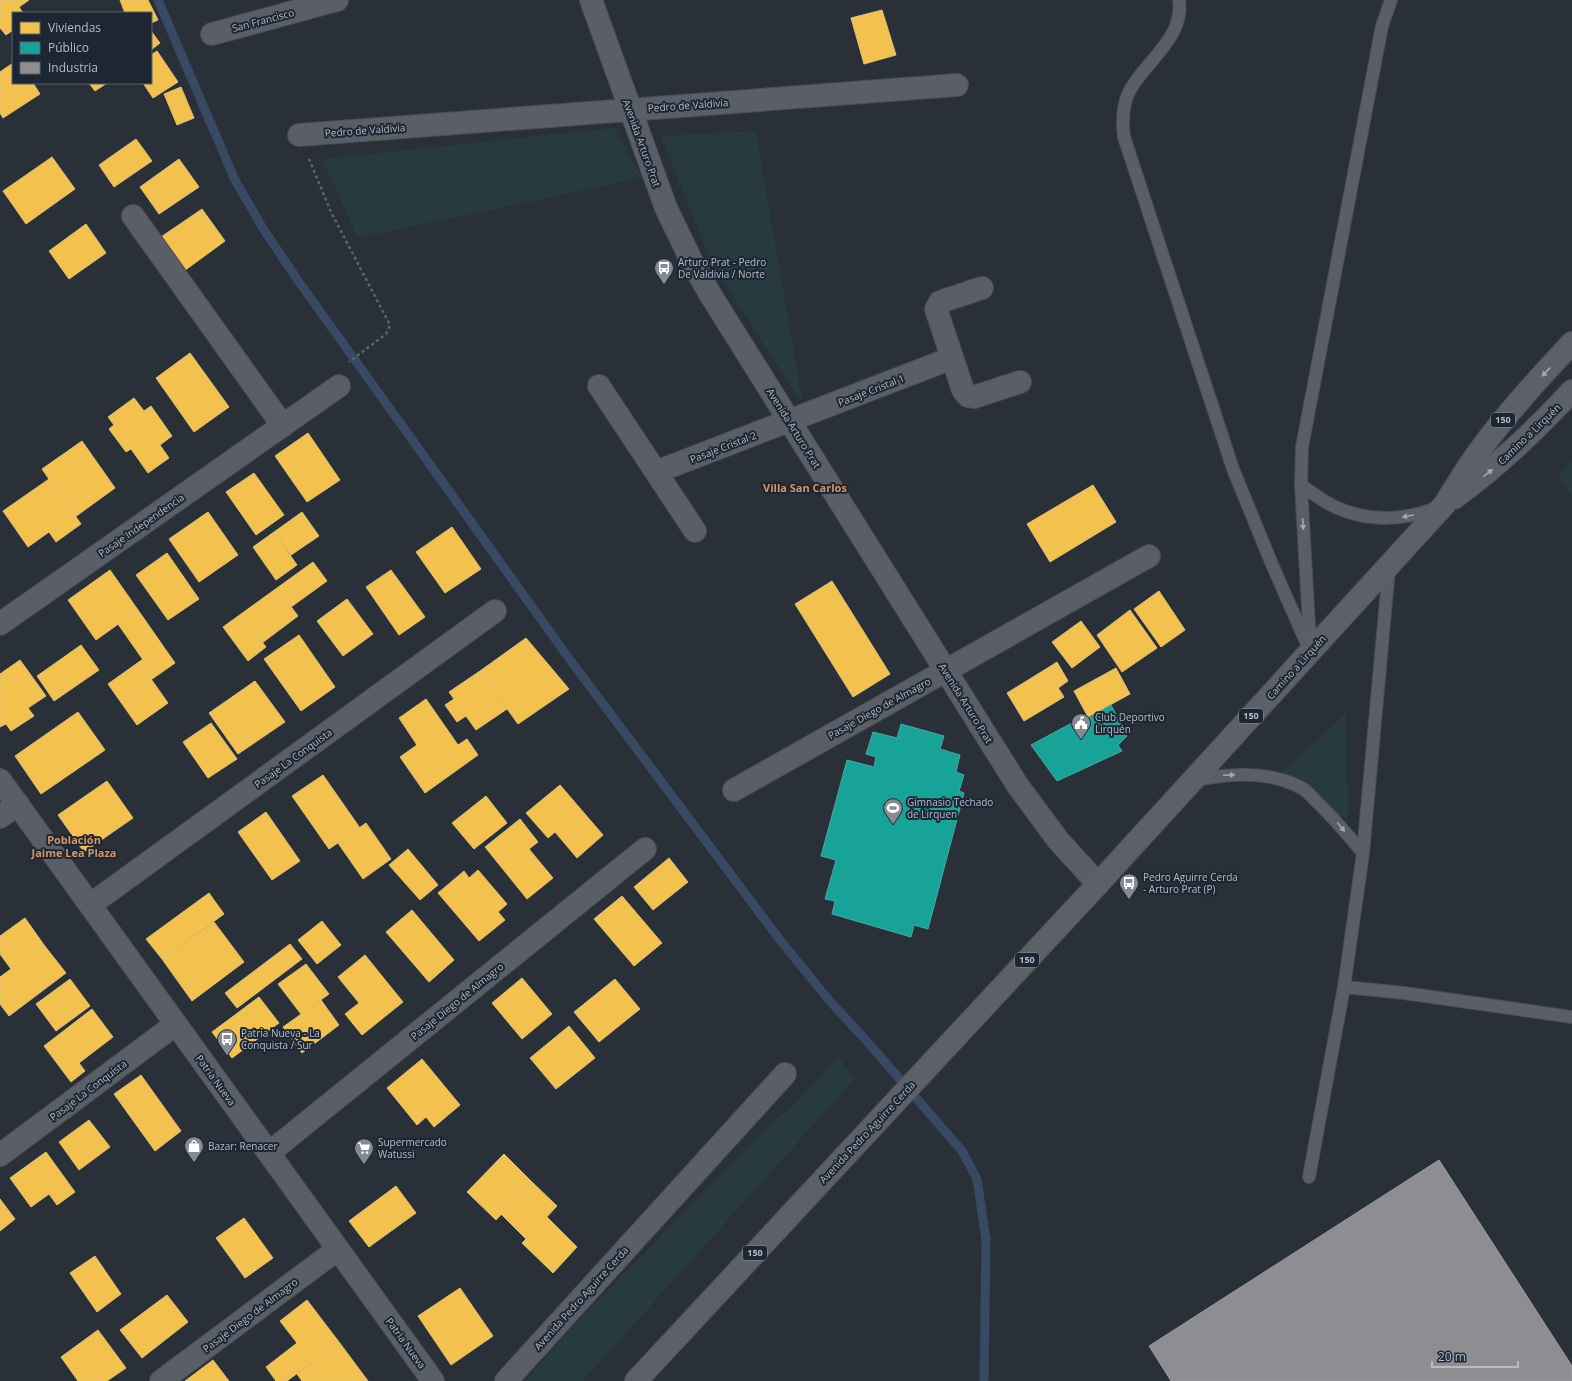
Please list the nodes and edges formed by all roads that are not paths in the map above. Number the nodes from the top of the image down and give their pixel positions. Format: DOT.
graph roads {
  1 [pos="337,0"];
  2 [pos="591,0"];
  3 [pos="1179,0"];
  4 [pos="1391,0"];
  5 [pos="212,34"];
  6 [pos="957,85"];
  7 [pos="630,110"];
  8 [pos="299,135"];
  9 [pos="134,216"];
  10 [pos="982,288"];
  11 [pos="1572,343"];
  12 [pos="952,358"];
  13 [pos="1020,382"];
  14 [pos="339,386"];
  15 [pos="599,386"];
  16 [pos="1572,391"];
  17 [pos="789,421"];
  18 [pos="283,426"];
  19 [pos="656,472"];
  20 [pos="1301,485"];
  21 [pos="1445,504"];
  22 [pos="695,531"];
  23 [pos="1149,556"];
  24 [pos="1389,565"];
  25 [pos="495,611"];
  26 [pos="0,624"];
  27 [pos="1310,651"];
  28 [pos="946,670"];
  29 [pos="0,780"];
  30 [pos="1191,782"];
  31 [pos="734,790"];
  32 [pos="18,804"];
  33 [pos="0,817"];
  34 [pos="645,849"];
  35 [pos="1363,854"];
  36 [pos="1098,884"];
  37 [pos="90,905"];
  38 [pos="1344,987"];
  39 [pos="1572,1017"];
  40 [pos="176,1024"];
  41 [pos="785,1074"];
  42 [pos="269,1153"];
  43 [pos="0,1155"];
  44 [pos="1309,1177"];
  45 [pos="338,1249"];
  46 [pos="161,1381"];
  47 [pos="433,1381"];
  48 [pos="506,1381"];
  49 [pos="636,1381"];
  1 -- 5 [label="street, San Francisco"];
  2 -- 7 [label="street, Avenida Arturo Prat"];
  3 -- 27 [label="lane"];
  4 -- 20 [label="lane"];
  6 -- 7 [label="street, Pedro de Valdivia"];
  7 -- 8 [label="street, Pedro de Valdivia"];
  7 -- 17 [label="street, Avenida Arturo Prat"];
  9 -- 18 [label="street"];
  10 -- 12 [label="street"];
  11 -- 21 [label="main road, Camino a Lirquén / 150, one-way"];
  12 -- 13 [label="street"];
  12 -- 17 [label="street, Pasaje Cristal 1"];
  14 -- 18 [label="street, Pasaje Independencia"];
  15 -- 19 [label="street"];
  21 -- 16 [label="main road, Camino a Lirquén / 150, one-way"];
  17 -- 19 [label="street, Pasaje Cristal 2"];
  17 -- 28 [label="street, Avenida Arturo Prat"];
  18 -- 26 [label="street, Pasaje Independencia"];
  19 -- 22 [label="street"];
  21 -- 20 [label="lane, one-way"];
  20 -- 27 [label="lane, one-way"];
  21 -- 24 [label="main road, Camino a Lirquén / 150"];
  23 -- 28 [label="street, Pasaje Diego de Almagro"];
  24 -- 27 [label="main road, Camino a Lirquén / 150"];
  24 -- 35 [label="lane"];
  25 -- 37 [label="street, Pasaje La Conquista"];
  27 -- 30 [label="main road, Camino a Lirquén / 150"];
  28 -- 31 [label="street, Pasaje Diego de Almagro"];
  28 -- 36 [label="street, Avenida Arturo Prat"];
  29 -- 32 [label="street, Patria Nueva"];
  30 -- 35 [label="lane, one-way"];
  30 -- 36 [label="main road, Camino a Lirquén / 150"];
  32 -- 33 [label="street"];
  32 -- 37 [label="street, Patria Nueva"];
  34 -- 42 [label="street, Pasaje Diego de Almagro"];
  35 -- 38 [label="lane"];
  36 -- 49 [label="main road, Avenida Pedro Aguirre Cerda / 150"];
  37 -- 40 [label="street, Patria Nueva"];
  38 -- 39 [label="lane"];
  38 -- 44 [label="lane"];
  40 -- 42 [label="street, Patria Nueva"];
  40 -- 43 [label="street, Pasaje La Conquista"];
  41 -- 48 [label="street, Avenida Pedro Aguirre Cerda"];
  42 -- 45 [label="street, Patria Nueva"];
  45 -- 46 [label="street, Pasaje Diego de Almagro"];
  45 -- 47 [label="street, Patria Nueva"];
}
